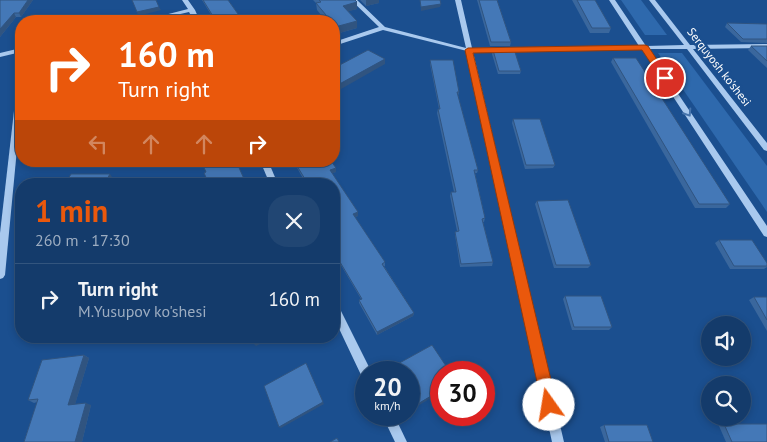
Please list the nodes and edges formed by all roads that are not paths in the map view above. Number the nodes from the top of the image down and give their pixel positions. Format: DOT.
graph roads {
  1 [pos="185,0"];
  2 [pos="354,0"];
  3 [pos="458,0"];
  4 [pos="612,0"];
  5 [pos="652,0"];
  6 [pos="192,10"];
  7 [pos="170,15"];
  8 [pos="195,15"];
  9 [pos="383,28"];
  10 [pos="340,42"];
  11 [pos="689,46"];
  12 [pos="767,46"];
  13 [pos="645,47"];
  14 [pos="468,50"];
  15 [pos="15,51"];
  16 [pos="0,55"];
  17 [pos="15,133"];
  18 [pos="767,148"];
  19 [pos="767,233"];
  20 [pos="0,275"];
  21 [pos="340,320"];
  22 [pos="360,361"];
  23 [pos="393,426"];
  24 [pos="401,442"];
  25 [pos="558,442"];
  1 -- 6 [label="street"];
  2 -- 9 [label="street"];
  3 -- 14 [label="street"];
  4 -- 13 [label="street"];
  5 -- 11 [label="street, Serquyosh ko'shesi"];
  6 -- 7 [label="street"];
  6 -- 8 [label="street"];
  9 -- 10 [label="street"];
  9 -- 14 [label="street"];
  11 -- 12 [label="street"];
  11 -- 13 [label="street"];
  11 -- 18 [label="street, Serquyosh ko'shesi"];
  13 -- 14 [label="street"];
  13 -- 19 [label="street, one-way"];
  14 -- 25 [label="street"];
  15 -- 16 [label="street"];
  17 -- 20 [label="street"];
  21 -- 22 [label="street"];
  23 -- 24 [label="street"];
}
